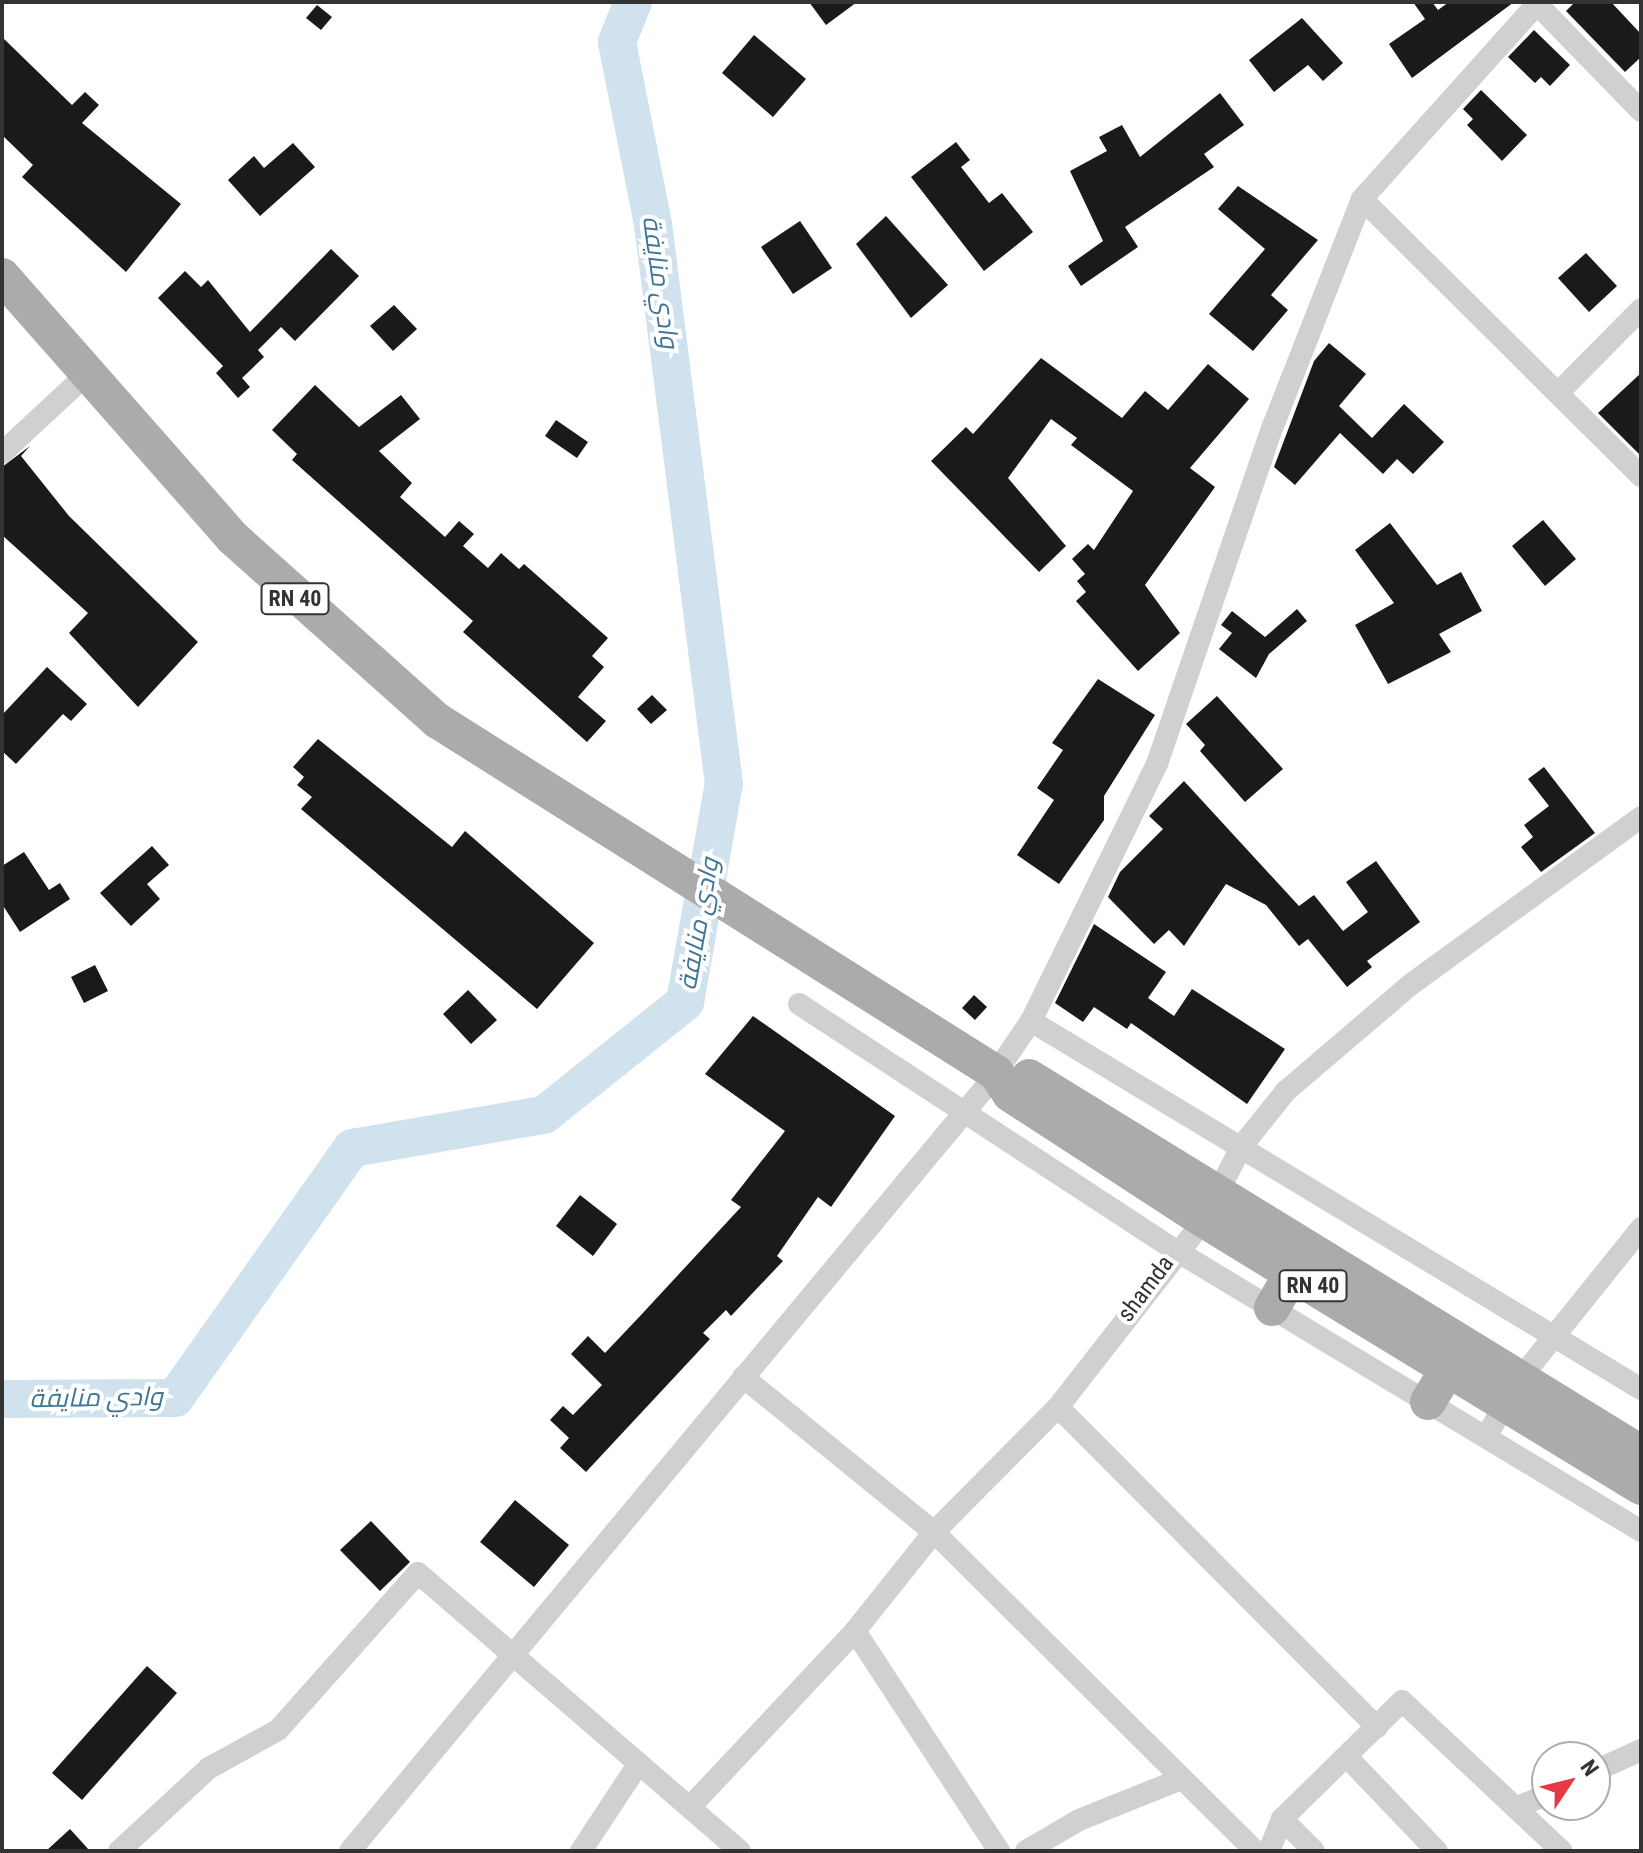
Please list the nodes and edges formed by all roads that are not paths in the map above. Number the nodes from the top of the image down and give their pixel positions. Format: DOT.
graph roads {
  1 [pos="1538,3"];
  2 [pos="1641,111"];
  3 [pos="1362,199"];
  4 [pos="2,276"];
  5 [pos="1641,309"];
  6 [pos="85,376"];
  7 [pos="1558,393"];
  8 [pos="2,453"];
  9 [pos="1641,476"];
  10 [pos="1641,817"];
  11 [pos="799,1004"];
  12 [pos="1031,1021"];
  13 [pos="996,1073"];
  14 [pos="960,1115"];
  15 [pos="1241,1147"];
  16 [pos="1212,1208"];
  17 [pos="1641,1228"];
  18 [pos="1175,1250"];
  19 [pos="1292,1273"];
  20 [pos="1272,1308"];
  21 [pos="1552,1335"];
  22 [pos="1449,1367"];
  23 [pos="743,1377"];
  24 [pos="1641,1389"];
  25 [pos="1513,1391"];
  26 [pos="1428,1402"];
  27 [pos="1058,1407"];
  28 [pos="1486,1437"];
  29 [pos="1641,1453"];
  30 [pos="1641,1487"];
  31 [pos="1641,1531"];
  32 [pos="934,1532"];
  33 [pos="855,1631"];
  34 [pos="509,1652"];
  35 [pos="1377,1727"];
  36 [pos="1641,1750"];
  37 [pos="1348,1758"];
  38 [pos="639,1763"];
  39 [pos="1611,1764"];
  40 [pos="1179,1780"];
  41 [pos="1531,1801"];
  42 [pos="690,1807"];
  43 [pos="1516,1808"];
  44 [pos="1282,1819"];
  45 [pos="1556,1849"];
  46 [pos="119,1851"];
  47 [pos="350,1851"];
  48 [pos="581,1851"];
  49 [pos="740,1851"];
  50 [pos="999,1851"];
  51 [pos="1026,1851"];
  52 [pos="1255,1851"];
  53 [pos="1269,1851"];
  54 [pos="1314,1851"];
  55 [pos="1437,1851"];
  1 -- 2 [label="street"];
  1 -- 3 [label="street"];
  3 -- 7 [label="street"];
  3 -- 12 [label="street"];
  4 -- 6 [label="main road, RN 40"];
  5 -- 7 [label="street"];
  6 -- 8 [label="street"];
  6 -- 13 [label="main road, RN 40"];
  7 -- 9 [label="street"];
  10 -- 15 [label="street, shamda"];
  11 -- 14 [label="street"];
  12 -- 13 [label="street"];
  12 -- 15 [label="street"];
  13 -- 14 [label="street"];
  13 -- 16 [label="main road, RN 40"];
  14 -- 18 [label="street"];
  14 -- 23 [label="street"];
  15 -- 16 [label="street, shamda"];
  15 -- 21 [label="street"];
  16 -- 18 [label="street, shamda"];
  16 -- 19 [label="main road, RN 40"];
  16 -- 25 [label="main road, RN 40"];
  17 -- 21 [label="street"];
  18 -- 20 [label="street"];
  18 -- 27 [label="street, shamda"];
  19 -- 20 [label="main road"];
  19 -- 22 [label="main road, RN 40"];
  20 -- 26 [label="street"];
  21 -- 24 [label="street"];
  21 -- 25 [label="street"];
  22 -- 25 [label="main road, RN 40"];
  22 -- 26 [label="main road"];
  23 -- 32 [label="street"];
  23 -- 34 [label="street"];
  25 -- 28 [label="street"];
  25 -- 29 [label="main road, RN 40"];
  25 -- 30 [label="main road, RN 40"];
  26 -- 28 [label="street"];
  27 -- 32 [label="street, shamda"];
  27 -- 35 [label="street"];
  28 -- 31 [label="street"];
  32 -- 33 [label="street, shamda"];
  32 -- 40 [label="street"];
  33 -- 42 [label="street, shamda"];
  33 -- 50 [label="street"];
  34 -- 38 [label="street"];
  34 -- 46 [label="street"];
  34 -- 47 [label="street"];
  35 -- 37 [label="street"];
  35 -- 43 [label="street"];
  36 -- 39 [label="street"];
  37 -- 44 [label="street"];
  37 -- 55 [label="street"];
  38 -- 42 [label="street"];
  38 -- 48 [label="street"];
  40 -- 51 [label="street"];
  40 -- 52 [label="street"];
  41 -- 43 [label="street"];
  42 -- 49 [label="street"];
  43 -- 45 [label="street"];
  44 -- 53 [label="street"];
  44 -- 54 [label="street"];
}
